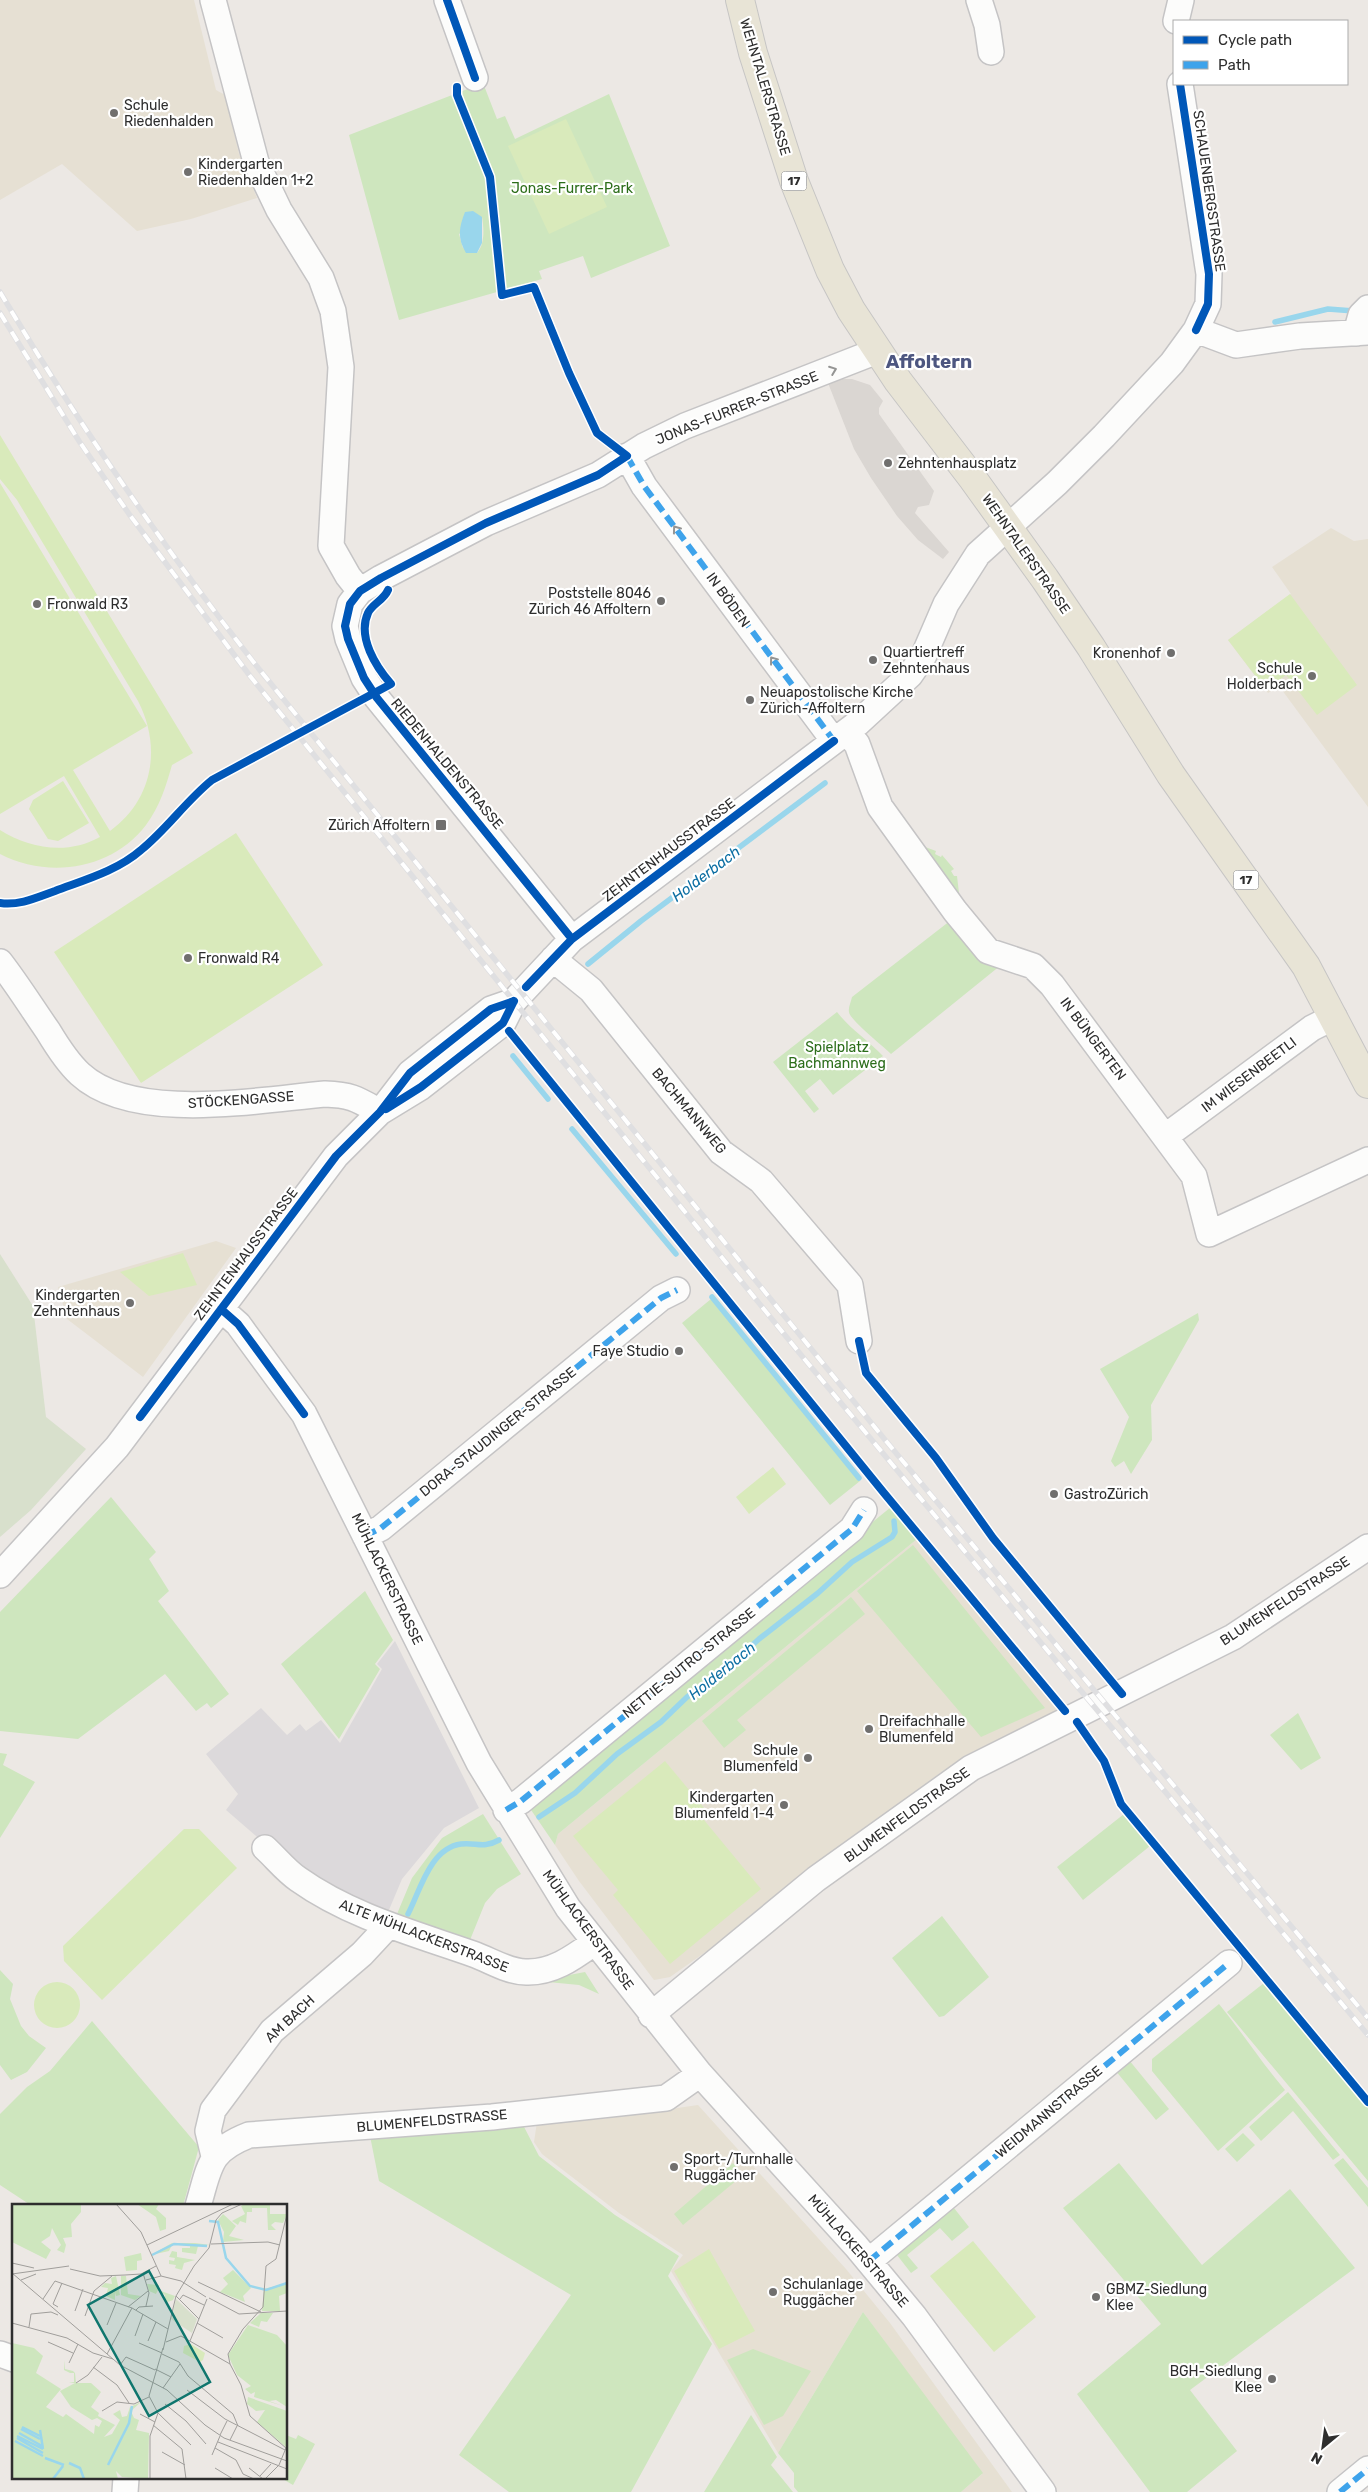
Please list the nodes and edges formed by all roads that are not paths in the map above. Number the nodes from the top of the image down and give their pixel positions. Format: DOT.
graph roads {
  1 [pos="213,0"];
  2 [pos="447,0"];
  3 [pos="740,0"];
  4 [pos="979,0"];
  5 [pos="1181,0"];
  6 [pos="1176,20"];
  7 [pos="991,52"];
  8 [pos="475,78"];
  9 [pos="1180,85"];
  10 [pos="1368,308"];
  11 [pos="1196,330"];
  12 [pos="1362,333"];
  13 [pos="877,351"];
  14 [pos="627,456"];
  15 [pos="1008,526"];
  16 [pos="360,591"];
  17 [pos="840,736"];
  18 [pos="572,938"];
  19 [pos="553,959"];
  20 [pos="0,962"];
  21 [pos="1334,1016"];
  22 [pos="1368,1084"];
  23 [pos="380,1112"];
  24 [pos="1166,1136"];
  25 [pos="1368,1160"];
  26 [pos="677,1290"];
  27 [pos="221,1309"];
  28 [pos="859,1341"];
  29 [pos="864,1510"];
  30 [pos="365,1536"];
  31 [pos="1368,1547"];
  32 [pos="0,1575"];
  33 [pos="506,1810"];
  34 [pos="265,1848"];
  35 [pos="389,1925"];
  36 [pos="595,1942"];
  37 [pos="1229,1963"];
  38 [pos="651,2015"];
  39 [pos="700,2074"];
  40 [pos="214,2156"];
  41 [pos="199,2204"];
  42 [pos="869,2261"];
  43 [pos="0,2354"];
  44 [pos="12,2358"];
  45 [pos="1368,2469"];
  46 [pos="1043,2492"];
  47 [pos="1340,2492"];
  1 -- 16 [label="street"];
  2 -- 8 [label="street"];
  3 -- 13 [label="main road, WEHNTALERSTRASSE / 17"];
  4 -- 7 [label="street"];
  5 -- 6 [label="street"];
  9 -- 11 [label="street, SCHAUENBERGSTRASSE"];
  10 -- 12 [label="street"];
  11 -- 12 [label="street"];
  11 -- 15 [label="street, SCHAUENBERGSTRASSE"];
  14 -- 13 [label="street, JONAS-FURRER-STRASSE, one-way"];
  13 -- 15 [label="main road, WEHNTALERSTRASSE / 17"];
  14 -- 16 [label="street, JONAS-FURRER-STRASSE"];
  17 -- 14 [label="street, IN BÖDEN, one-way"];
  15 -- 17 [label="street, ZEHNTENHAUSSTRASSE"];
  15 -- 21 [label="main road, WEHNTALERSTRASSE / 17"];
  16 -- 18 [label="street, RIEDENHALDENSTRASSE"];
  17 -- 18 [label="street, ZEHNTENHAUSSTRASSE"];
  17 -- 24 [label="street, IN BÜNGERTEN"];
  18 -- 19 [label="street, ZEHNTENHAUSSTRASSE"];
  19 -- 23 [label="street, ZEHNTENHAUSSTRASSE"];
  19 -- 28 [label="street, BACHMANNWEG"];
  20 -- 23 [label="street, STÖCKENGASSE"];
  21 -- 22 [label="main road, WEHNTALERSTRASSE / 17"];
  21 -- 24 [label="street, IM WIESENBEETLI"];
  23 -- 27 [label="street, ZEHNTENHAUSSTRASSE"];
  24 -- 25 [label="street, IN BÜNGERTEN"];
  26 -- 30 [label="street, DORA-STAUDINGER-STRASSE"];
  27 -- 30 [label="street, MÜHLACKERSTRASSE"];
  27 -- 32 [label="street, ZEHNTENHAUSSTRASSE"];
  29 -- 33 [label="street, NETTIE-SUTRO-STRASSE"];
  30 -- 33 [label="street, MÜHLACKERSTRASSE"];
  31 -- 38 [label="street, BLUMENFELDSTRASSE"];
  33 -- 36 [label="street, MÜHLACKERSTRASSE"];
  34 -- 35 [label="street, ALTE MÜHLACKERSTRASSE"];
  35 -- 36 [label="street, ALTE MÜHLACKERSTRASSE"];
  35 -- 40 [label="street, AM BACH"];
  36 -- 38 [label="street, MÜHLACKERSTRASSE"];
  37 -- 42 [label="street, WEIDMANNSTRASSE"];
  38 -- 39 [label="street, MÜHLACKERSTRASSE"];
  39 -- 40 [label="street, BLUMENFELDSTRASSE"];
  39 -- 42 [label="street, MÜHLACKERSTRASSE"];
  40 -- 41 [label="street"];
  42 -- 46 [label="street, MÜHLACKERSTRASSE"];
  43 -- 44 [label="street"];
  45 -- 47 [label="street"];
}
